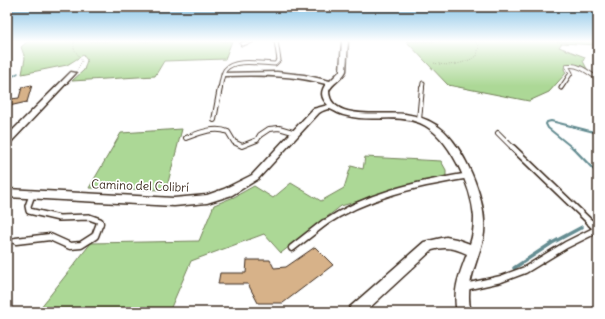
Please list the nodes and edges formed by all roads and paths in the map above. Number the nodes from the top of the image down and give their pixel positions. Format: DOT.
graph roads {
  1 [pos="79,56"];
  2 [pos="278,56"];
  3 [pos="345,56"];
  4 [pos="478,56"];
  5 [pos="434,63"];
  6 [pos="72,73"];
  7 [pos="224,74"];
  8 [pos="598,79"];
  9 [pos="330,83"];
  10 [pos="423,83"];
  11 [pos="560,88"];
  12 [pos="333,107"];
  13 [pos="214,120"];
  14 [pos="419,120"];
  15 [pos="296,132"];
  16 [pos="498,133"];
  17 [pos="186,138"];
  18 [pos="7,141"];
  19 [pos="467,176"];
  20 [pos="7,193"];
  21 [pos="32,195"];
  22 [pos="598,229"];
  23 [pos="16,241"];
  24 [pos="292,248"];
  25 [pos="473,251"];
  26 [pos="464,287"];
  27 [pos="355,312"];
  28 [pos="464,312"];
  1 -- 6 [label="path"];
  2 -- 7 [label="lane"];
  3 -- 9 [label="street"];
  4 -- 5 [label="path"];
  6 -- 18 [label="street"];
  7 -- 9 [label="street"];
  7 -- 13 [label="lane"];
  8 -- 11 [label="lane"];
  9 -- 12 [label="street"];
  10 -- 14 [label="lane"];
  12 -- 14 [label="street"];
  12 -- 15 [label="street, Camino del Colibrí"];
  14 -- 19 [label="street"];
  15 -- 17 [label="lane"];
  15 -- 21 [label="street, Camino del Colibrí"];
  16 -- 22 [label="lane"];
  19 -- 24 [label="lane"];
  19 -- 25 [label="street"];
  20 -- 21 [label="street, Camino del Colibrí"];
  21 -- 23 [label="lane"];
  22 -- 26 [label="lane"];
  25 -- 26 [label="street"];
  25 -- 27 [label="street"];
  26 -- 28 [label="street"];
}
